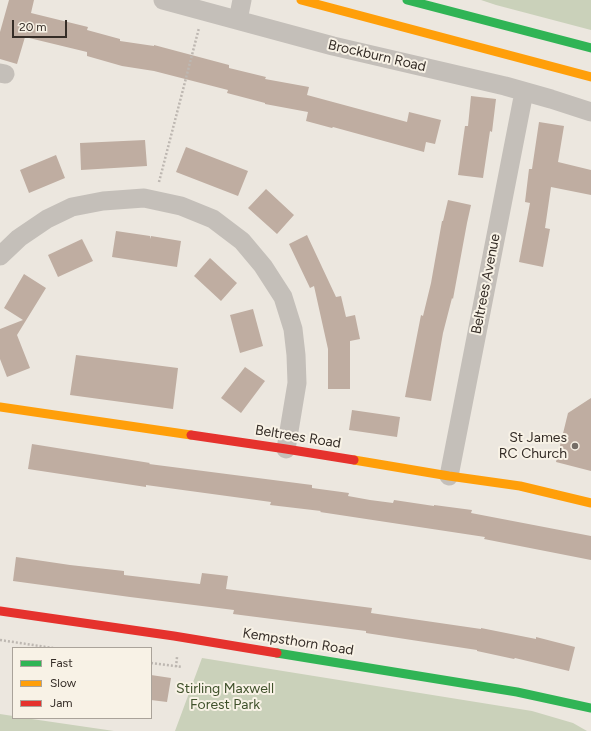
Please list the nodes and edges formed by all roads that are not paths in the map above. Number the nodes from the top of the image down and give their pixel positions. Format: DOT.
graph roads {
  1 [pos="163,0"];
  2 [pos="242,0"];
  3 [pos="301,0"];
  4 [pos="407,0"];
  5 [pos="238,20"];
  6 [pos="591,48"];
  7 [pos="591,77"];
  8 [pos="524,92"];
  9 [pos="591,112"];
  10 [pos="0,256"];
  11 [pos="0,407"];
  12 [pos="286,449"];
  13 [pos="449,476"];
  14 [pos="591,503"];
  15 [pos="0,611"];
  16 [pos="591,708"];
  1 -- 5 [label="street, Brockburn Road"];
  2 -- 5 [label="street"];
  3 -- 7 [label="street"];
  4 -- 6 [label="street"];
  5 -- 8 [label="street, Brockburn Road"];
  8 -- 9 [label="street, Brockburn Road"];
  8 -- 13 [label="street, Beltrees Avenue"];
  10 -- 12 [label="street"];
  11 -- 12 [label="street, Beltrees Road"];
  12 -- 13 [label="street, Beltrees Road"];
  13 -- 14 [label="street, Beltrees Road"];
  15 -- 16 [label="street, Kempsthorn Road"];
}
